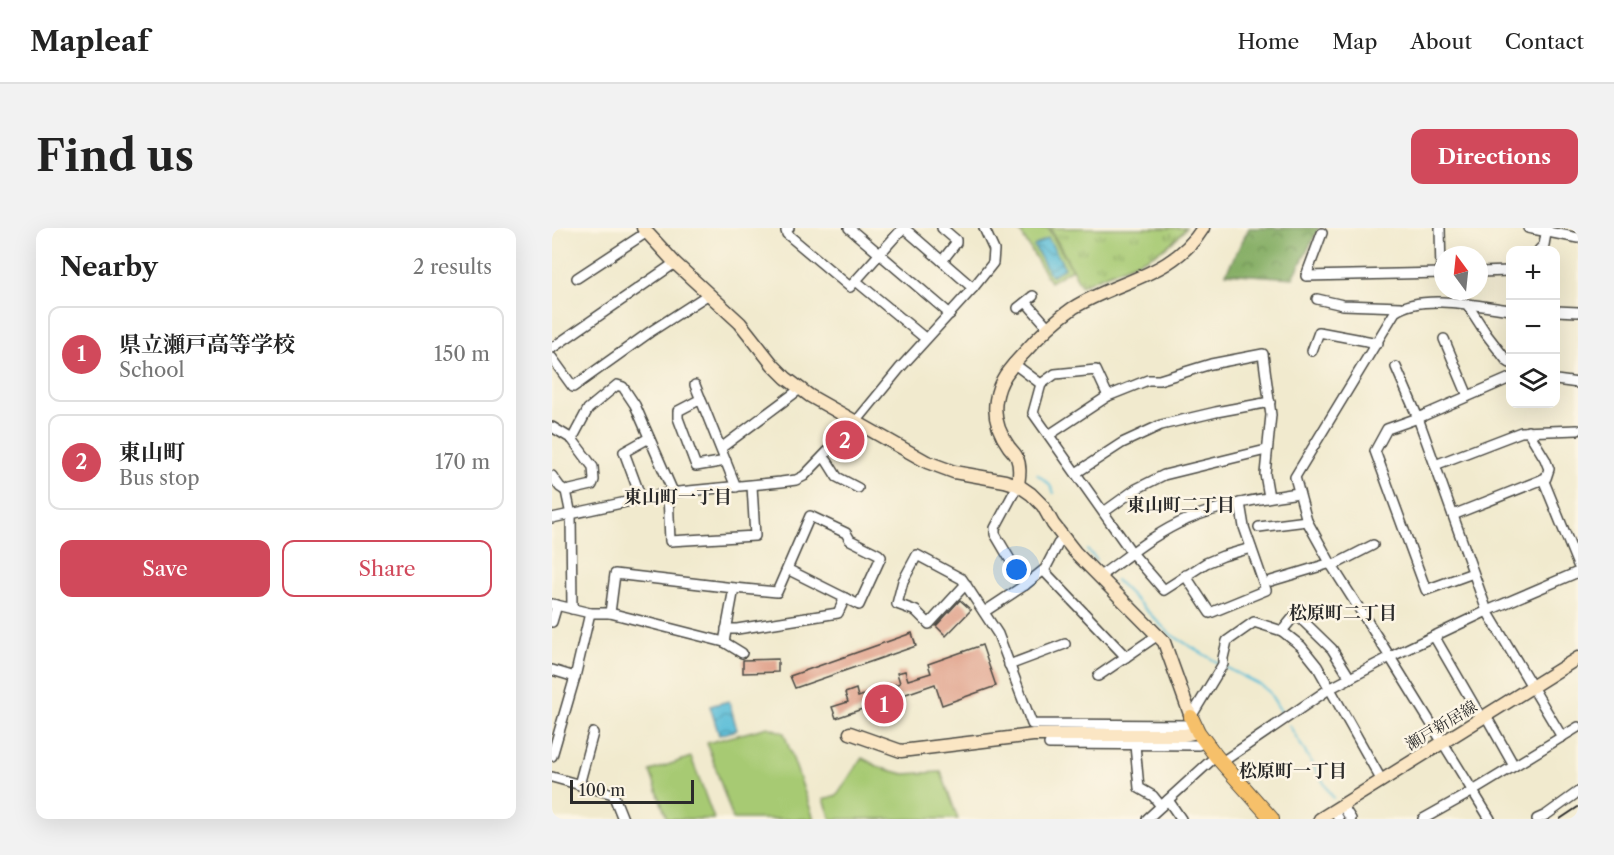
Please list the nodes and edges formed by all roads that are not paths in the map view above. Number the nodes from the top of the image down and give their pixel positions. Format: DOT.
graph roads {
  1 [pos="789,228"];
  2 [pos="849,228"];
  3 [pos="903,228"];
  4 [pos="942,228"];
  5 [pos="984,228"];
  6 [pos="1203,228"];
  7 [pos="1440,228"];
  8 [pos="1528,228"];
  9 [pos="645,230"];
  10 [pos="1547,230"];
  11 [pos="1322,233"];
  12 [pos="1578,238"];
  13 [pos="1441,246"];
  14 [pos="1543,246"];
  15 [pos="879,254"];
  16 [pos="942,261"];
  17 [pos="675,263"];
  18 [pos="1506,271"];
  19 [pos="1488,272"];
  20 [pos="1434,273"];
  21 [pos="577,278"];
  22 [pos="856,281"];
  23 [pos="974,288"];
  24 [pos="709,294"];
  25 [pos="1317,299"];
  26 [pos="1026,302"];
  27 [pos="1467,304"];
  28 [pos="1401,308"];
  29 [pos="1506,309"];
  30 [pos="1560,311"];
  31 [pos="1578,312"];
  32 [pos="950,314"];
  33 [pos="1048,327"];
  34 [pos="927,339"];
  35 [pos="1444,339"];
  36 [pos="1378,343"];
  37 [pos="552,348"];
  38 [pos="1312,351"];
  39 [pos="552,358"];
  40 [pos="1506,360"];
  41 [pos="1013,363"];
  42 [pos="1396,367"];
  43 [pos="1506,380"];
  44 [pos="1560,380"];
  45 [pos="1578,382"];
  46 [pos="1041,384"];
  47 [pos="694,385"];
  48 [pos="800,389"];
  49 [pos="1108,396"];
  50 [pos="1468,396"];
  51 [pos="700,399"];
  52 [pos="1270,402"];
  53 [pos="1418,418"];
  54 [pos="855,423"];
  55 [pos="552,427"];
  56 [pos="1578,430"];
  57 [pos="1528,431"];
  58 [pos="1049,435"];
  59 [pos="649,438"];
  60 [pos="572,439"];
  61 [pos="720,448"];
  62 [pos="1266,450"];
  63 [pos="823,458"];
  64 [pos="726,461"];
  65 [pos="1436,465"];
  66 [pos="1076,473"];
  67 [pos="552,476"];
  68 [pos="1543,479"];
  69 [pos="1018,485"];
  70 [pos="752,486"];
  71 [pos="736,487"];
  72 [pos="858,488"];
  73 [pos="566,491"];
  74 [pos="670,493"];
  75 [pos="1299,493"];
  76 [pos="1269,497"];
  77 [pos="641,498"];
  78 [pos="1240,503"];
  79 [pos="1104,512"];
  80 [pos="571,514"];
  81 [pos="1453,516"];
  82 [pos="552,518"];
  83 [pos="1307,521"];
  84 [pos="1259,527"];
  85 [pos="1064,538"];
  86 [pos="1373,545"];
  87 [pos="1251,548"];
  88 [pos="1132,553"];
  89 [pos="1331,564"];
  90 [pos="1578,565"];
  91 [pos="787,569"];
  92 [pos="1044,571"];
  93 [pos="1578,572"];
  94 [pos="1473,573"];
  95 [pos="1185,575"];
  96 [pos="1100,576"];
  97 [pos="1271,581"];
  98 [pos="966,584"];
  99 [pos="1025,585"];
  100 [pos="734,588"];
  101 [pos="845,598"];
  102 [pos="554,605"];
  103 [pos="572,609"];
  104 [pos="1487,611"];
  105 [pos="984,612"];
  106 [pos="590,613"];
  107 [pos="610,613"];
  108 [pos="552,622"];
  109 [pos="726,629"];
  110 [pos="1282,631"];
  111 [pos="1158,635"];
  112 [pos="1434,636"];
  113 [pos="724,642"];
  114 [pos="1065,644"];
  115 [pos="742,653"];
  116 [pos="1126,657"];
  117 [pos="1390,657"];
  118 [pos="1578,658"];
  119 [pos="1009,665"];
  120 [pos="552,670"];
  121 [pos="1098,676"];
  122 [pos="575,677"];
  123 [pos="1350,678"];
  124 [pos="1533,687"];
  125 [pos="1329,689"];
  126 [pos="1484,718"];
  127 [pos="1578,727"];
  128 [pos="1197,729"];
  129 [pos="593,733"];
  130 [pos="850,733"];
  131 [pos="1562,737"];
  132 [pos="1442,742"];
  133 [pos="1049,744"];
  134 [pos="1135,745"];
  135 [pos="552,756"];
  136 [pos="1219,759"];
  137 [pos="1514,766"];
  138 [pos="552,777"];
  139 [pos="1382,781"];
  140 [pos="579,785"];
  141 [pos="1473,792"];
  142 [pos="1578,792"];
  143 [pos="1165,803"];
  144 [pos="1338,812"];
  145 [pos="623,819"];
  146 [pos="1148,819"];
  147 [pos="1181,819"];
  148 [pos="1272,819"];
  149 [pos="1320,819"];
  150 [pos="1351,819"];
  151 [pos="1424,819"];
  152 [pos="1490,819"];
  153 [pos="1537,819"];
  1 -- 22 [label="street"];
  2 -- 15 [label="street"];
  3 -- 15 [label="street"];
  3 -- 16 [label="street"];
  4 -- 16 [label="street"];
  5 -- 23 [label="street"];
  6 -- 33 [label="street"];
  7 -- 13 [label="street"];
  8 -- 10 [label="street"];
  9 -- 17 [label="street"];
  9 -- 21 [label="street"];
  10 -- 12 [label="street"];
  10 -- 14 [label="street"];
  11 -- 20 [label="street"];
  15 -- 22 [label="street"];
  15 -- 32 [label="street"];
  16 -- 23 [label="street"];
  17 -- 24 [label="street"];
  17 -- 37 [label="street"];
  18 -- 19 [label="street"];
  22 -- 34 [label="street"];
  23 -- 32 [label="street"];
  24 -- 39 [label="street"];
  24 -- 48 [label="street"];
  25 -- 28 [label="street"];
  26 -- 33 [label="street"];
  27 -- 28 [label="street"];
  27 -- 29 [label="street"];
  27 -- 40 [label="street"];
  28 -- 36 [label="street"];
  30 -- 31 [label="street"];
  32 -- 34 [label="street"];
  33 -- 41 [label="street"];
  34 -- 54 [label="street"];
  35 -- 50 [label="street"];
  36 -- 38 [label="street"];
  36 -- 75 [label="street"];
  41 -- 46 [label="street"];
  41 -- 69 [label="street"];
  42 -- 53 [label="street"];
  43 -- 50 [label="street"];
  44 -- 45 [label="street"];
  46 -- 49 [label="street"];
  46 -- 58 [label="street"];
  47 -- 51 [label="street"];
  48 -- 54 [label="street"];
  48 -- 61 [label="street"];
  49 -- 52 [label="street"];
  49 -- 58 [label="street"];
  50 -- 53 [label="street"];
  51 -- 61 [label="street"];
  51 -- 64 [label="street"];
  52 -- 62 [label="street"];
  52 -- 66 [label="street"];
  53 -- 65 [label="street"];
  53 -- 94 [label="street"];
  54 -- 63 [label="street"];
  54 -- 69 [label="street"];
  55 -- 60 [label="street"];
  56 -- 57 [label="street"];
  57 -- 65 [label="street"];
  57 -- 68 [label="street"];
  58 -- 66 [label="street"];
  59 -- 60 [label="street"];
  59 -- 74 [label="street"];
  59 -- 77 [label="street"];
  60 -- 73 [label="street"];
  61 -- 64 [label="street"];
  62 -- 76 [label="street"];
  62 -- 79 [label="street"];
  63 -- 70 [label="street"];
  63 -- 72 [label="street"];
  64 -- 71 [label="street"];
  65 -- 81 [label="street"];
  66 -- 79 [label="street"];
  67 -- 73 [label="street"];
  68 -- 81 [label="street"];
  68 -- 90 [label="street"];
  69 -- 85 [label="street"];
  69 -- 99 [label="street"];
  70 -- 71 [label="street"];
  70 -- 74 [label="street"];
  71 -- 74 [label="street"];
  73 -- 80 [label="street"];
  74 -- 77 [label="street"];
  75 -- 76 [label="street"];
  75 -- 83 [label="street"];
  76 -- 78 [label="street"];
  77 -- 80 [label="street"];
  78 -- 87 [label="street"];
  78 -- 88 [label="street"];
  79 -- 88 [label="street"];
  80 -- 82 [label="street"];
  80 -- 103 [label="street"];
  81 -- 94 [label="street"];
  83 -- 84 [label="street"];
  83 -- 89 [label="street"];
  85 -- 92 [label="street"];
  85 -- 96 [label="street"];
  86 -- 89 [label="street"];
  87 -- 95 [label="street"];
  87 -- 95 [label="street"];
  88 -- 95 [label="street"];
  88 -- 96 [label="street"];
  89 -- 97 [label="street"];
  89 -- 117 [label="street"];
  91 -- 100 [label="street"];
  91 -- 101 [label="street"];
  91 -- 101 [label="street"];
  92 -- 99 [label="street"];
  92 -- 116 [label="street"];
  93 -- 104 [label="street"];
  94 -- 104 [label="street"];
  96 -- 111 [label="street"];
  98 -- 98 [label="street"];
  98 -- 105 [label="street"];
  99 -- 105 [label="street"];
  100 -- 107 [label="street"];
  100 -- 109 [label="street"];
  101 -- 109 [label="street"];
  102 -- 103 [label="street"];
  102 -- 108 [label="street"];
  103 -- 106 [label="street"];
  104 -- 112 [label="street"];
  104 -- 124 [label="street"];
  105 -- 119 [label="street"];
  106 -- 107 [label="street"];
  106 -- 122 [label="street"];
  107 -- 113 [label="street"];
  109 -- 113 [label="street"];
  110 -- 123 [label="street"];
  110 -- 125 [label="street"];
  110 -- 128 [label="street"];
  111 -- 116 [label="street"];
  111 -- 128 [label="street"];
  112 -- 117 [label="street"];
  112 -- 126 [label="street"];
  113 -- 115 [label="street"];
  114 -- 119 [label="street"];
  116 -- 121 [label="street"];
  117 -- 123 [label="street"];
  117 -- 132 [label="street"];
  118 -- 124 [label="street, 瀬戸新居線"];
  119 -- 128 [label="street"];
  120 -- 122 [label="street"];
  122 -- 135 [label="street"];
  123 -- 125 [label="street"];
  124 -- 126 [label="street, 瀬戸新居線"];
  124 -- 131 [label="street"];
  125 -- 136 [label="street"];
  125 -- 139 [label="street"];
  126 -- 132 [label="street, 瀬戸新居線"];
  126 -- 137 [label="street"];
  127 -- 131 [label="street"];
  128 -- 130 [label="street"];
  128 -- 134 [label="street"];
  128 -- 136 [label="main road"];
  129 -- 140 [label="street"];
  131 -- 137 [label="street"];
  132 -- 139 [label="street, 瀬戸新居線"];
  132 -- 141 [label="street"];
  133 -- 134 [label="street"];
  134 -- 143 [label="street"];
  136 -- 143 [label="street"];
  136 -- 148 [label="main road"];
  137 -- 141 [label="street"];
  138 -- 140 [label="street"];
  139 -- 144 [label="street, 瀬戸新居線"];
  140 -- 145 [label="street"];
  141 -- 151 [label="street"];
  141 -- 152 [label="street"];
  142 -- 153 [label="street"];
  143 -- 146 [label="street"];
  143 -- 147 [label="street"];
  144 -- 149 [label="street, 瀬戸新居線"];
  144 -- 150 [label="street"];
}
